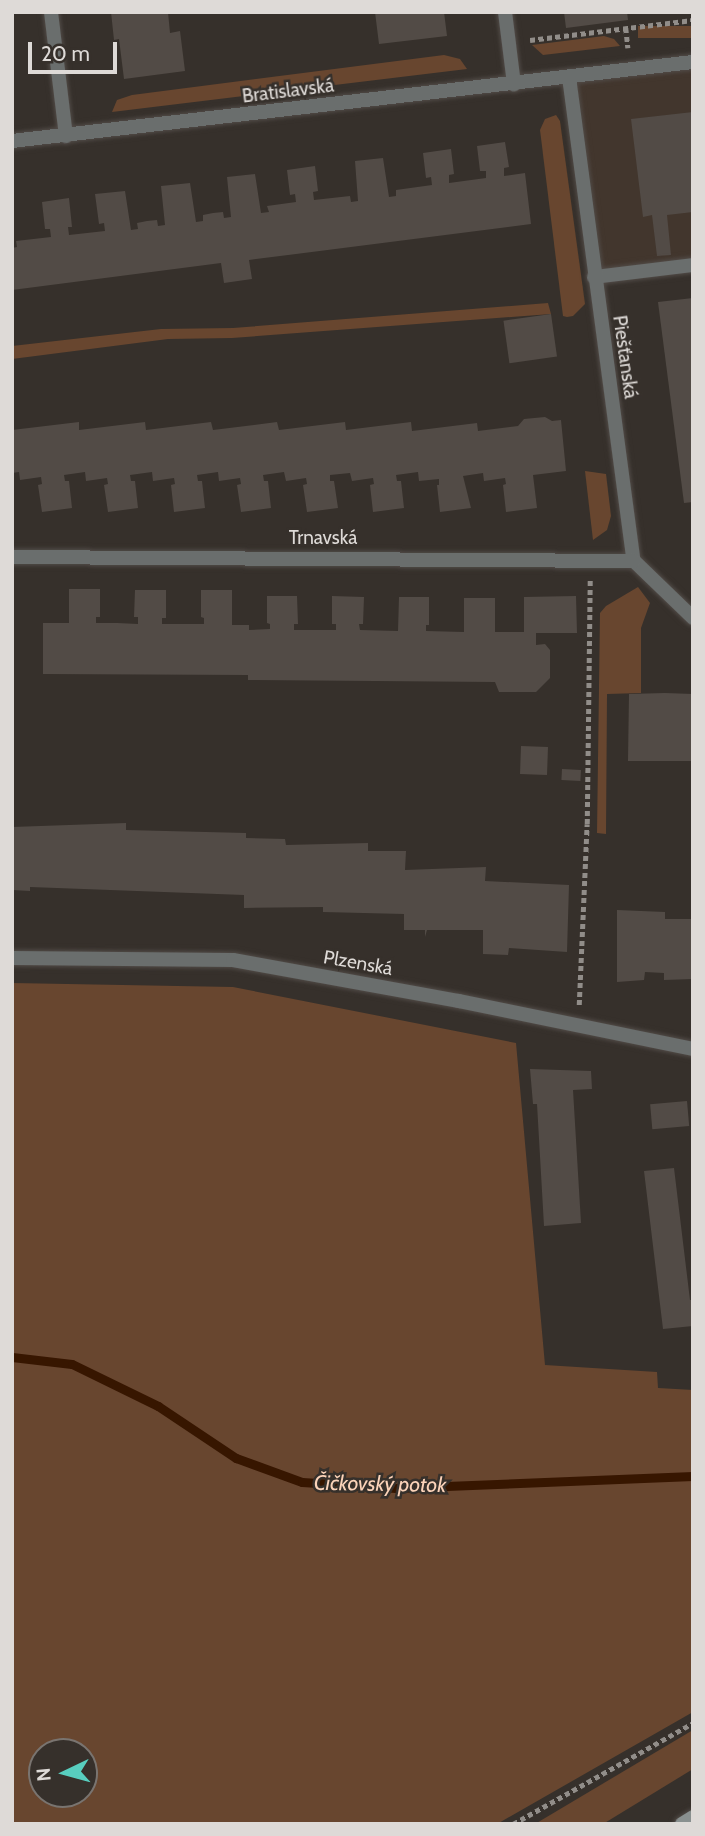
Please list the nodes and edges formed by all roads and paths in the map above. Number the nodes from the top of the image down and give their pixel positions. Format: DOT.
graph roads {
  1 [pos="51,12"];
  2 [pos="505,12"];
  3 [pos="693,20"];
  4 [pos="508,43"];
  5 [pos="693,62"];
  6 [pos="569,77"];
  7 [pos="514,83"];
  8 [pos="66,135"];
  9 [pos="12,141"];
  10 [pos="693,265"];
  11 [pos="594,277"];
  12 [pos="12,557"];
  13 [pos="589,558"];
  14 [pos="634,561"];
  15 [pos="693,618"];
  16 [pos="12,958"];
  17 [pos="579,989"];
  18 [pos="693,1049"];
  19 [pos="693,1723"];
  20 [pos="513,1824"];
  1 -- 8 [label="street"];
  2 -- 4 [label="street"];
  3 -- 4 [label="path"];
  4 -- 7 [label="street"];
  5 -- 6 [label="street, Bratislavská"];
  6 -- 7 [label="street, Bratislavská"];
  6 -- 11 [label="street, Piešťanská"];
  7 -- 8 [label="street, Bratislavská"];
  8 -- 9 [label="street, Bratislavská"];
  10 -- 11 [label="street"];
  11 -- 14 [label="street, Piešťanská"];
  12 -- 13 [label="street, Trnavská"];
  13 -- 14 [label="street, Trnavská"];
  13 -- 17 [label="path"];
  14 -- 15 [label="street"];
  16 -- 18 [label="street, Plzenská"];
  19 -- 20 [label="path"];
}
